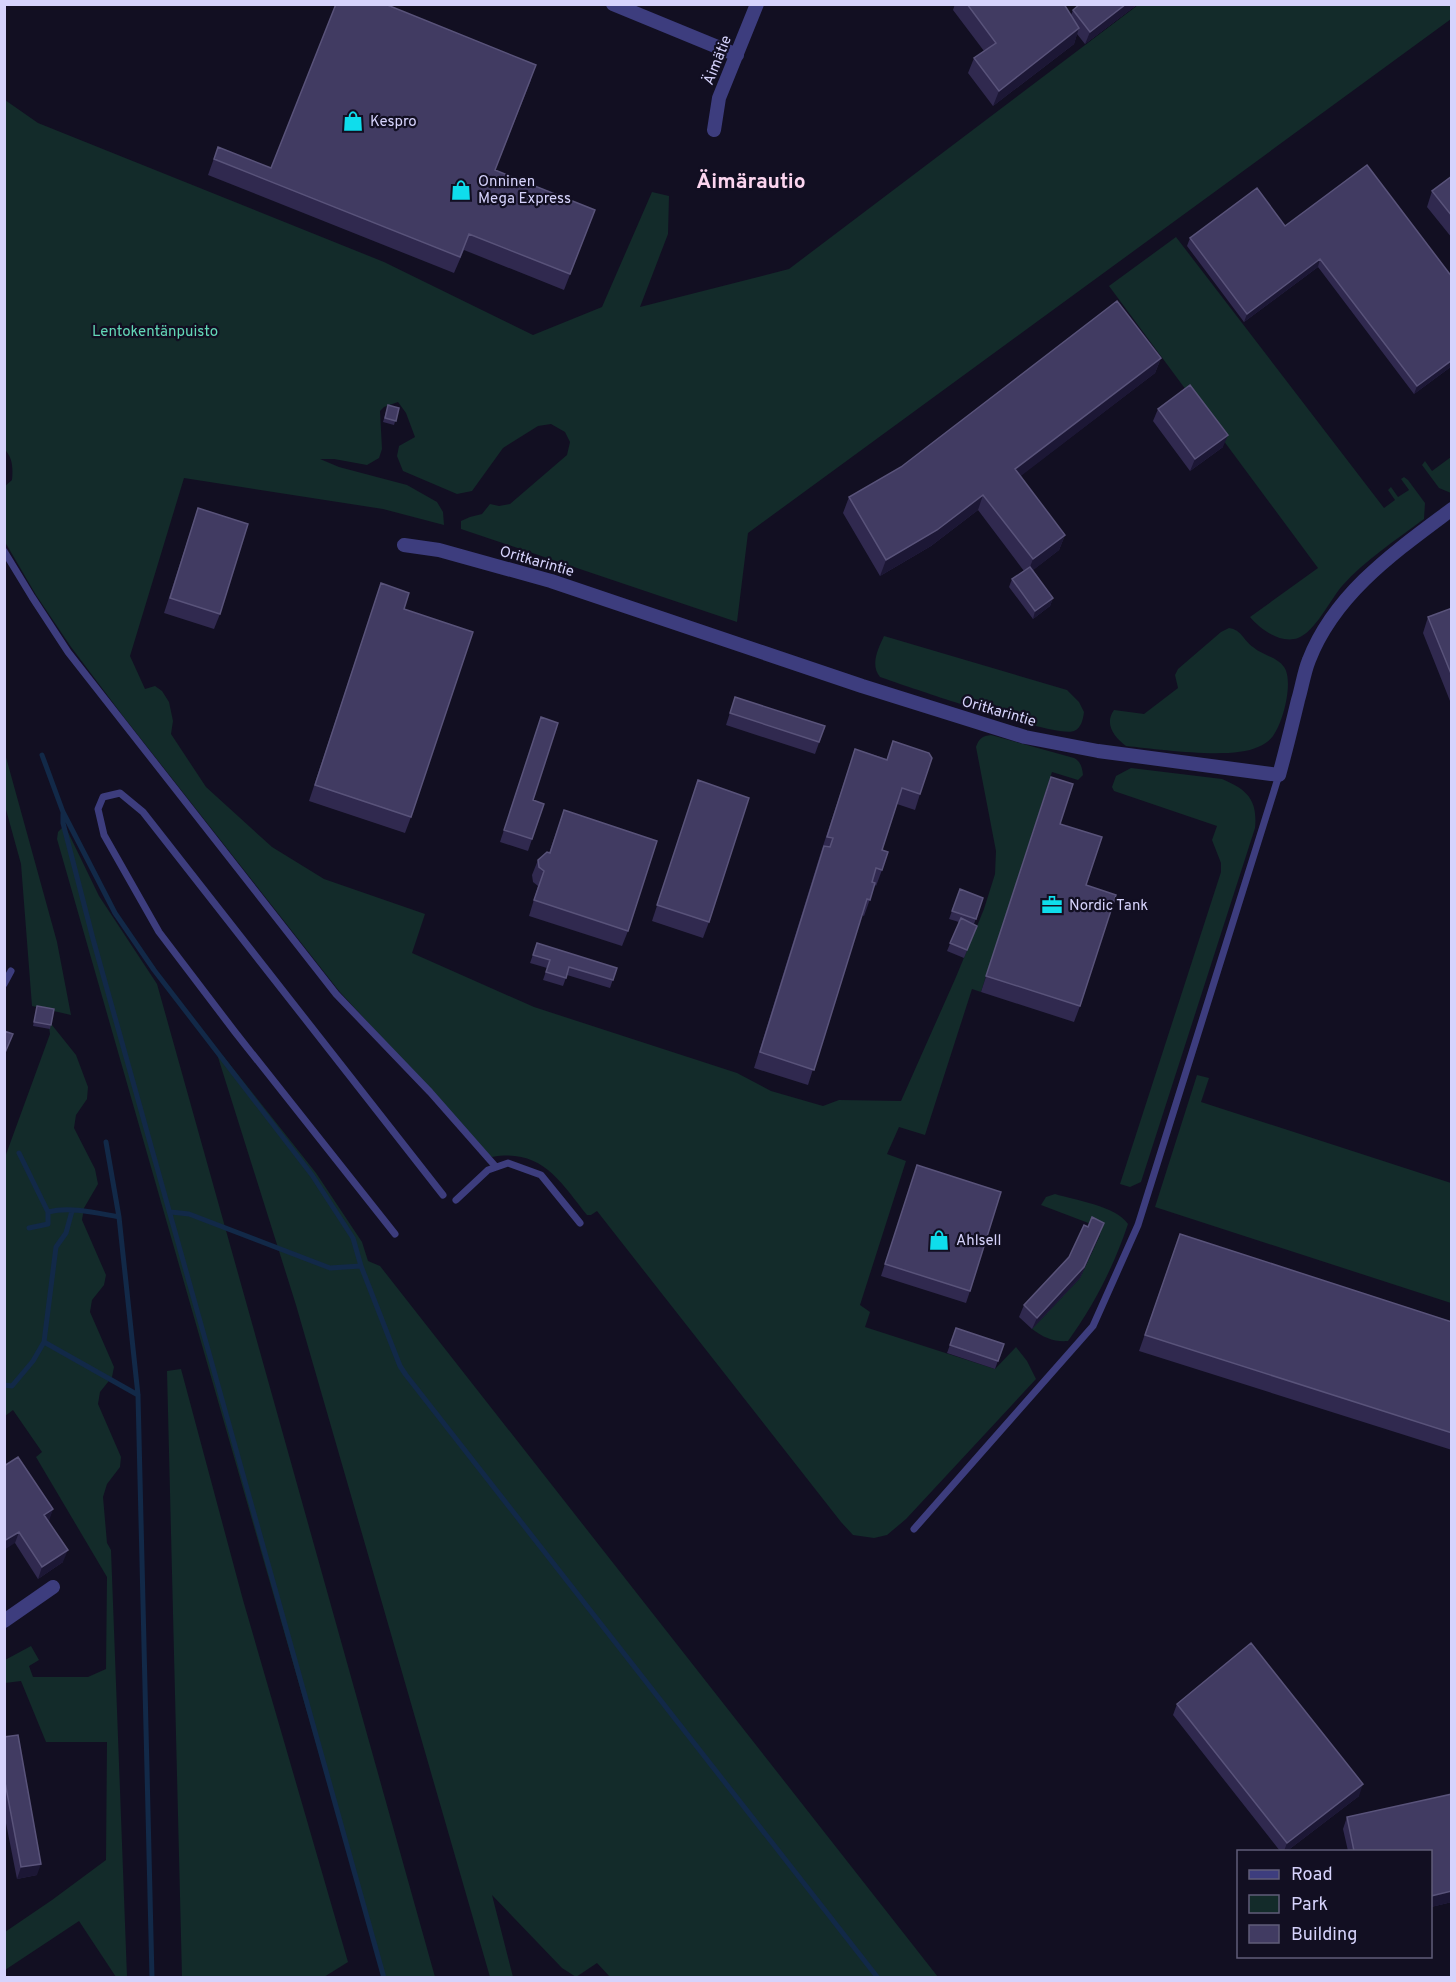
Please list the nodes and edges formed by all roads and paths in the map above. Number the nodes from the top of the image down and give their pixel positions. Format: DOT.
graph roads {
  1 [pos="613,4"];
  2 [pos="757,4"];
  3 [pos="737,55"];
  4 [pos="714,130"];
  5 [pos="1452,509"];
  6 [pos="404,545"];
  7 [pos="4,551"];
  8 [pos="1279,775"];
  9 [pos="11,971"];
  10 [pos="4,984"];
  11 [pos="496,1167"];
  12 [pos="443,1195"];
  13 [pos="456,1200"];
  14 [pos="580,1223"];
  15 [pos="394,1234"];
  16 [pos="914,1529"];
  17 [pos="53,1587"];
  18 [pos="4,1621"];
  1 -- 3 [label="street"];
  2 -- 3 [label="street, Äimätie"];
  3 -- 4 [label="street, Äimätie"];
  5 -- 8 [label="street"];
  6 -- 8 [label="street, Oritkarintie"];
  7 -- 11 [label="lane"];
  8 -- 16 [label="lane"];
  9 -- 10 [label="lane"];
  11 -- 13 [label="lane"];
  11 -- 14 [label="lane"];
  12 -- 15 [label="lane"];
  17 -- 18 [label="street"];
}
